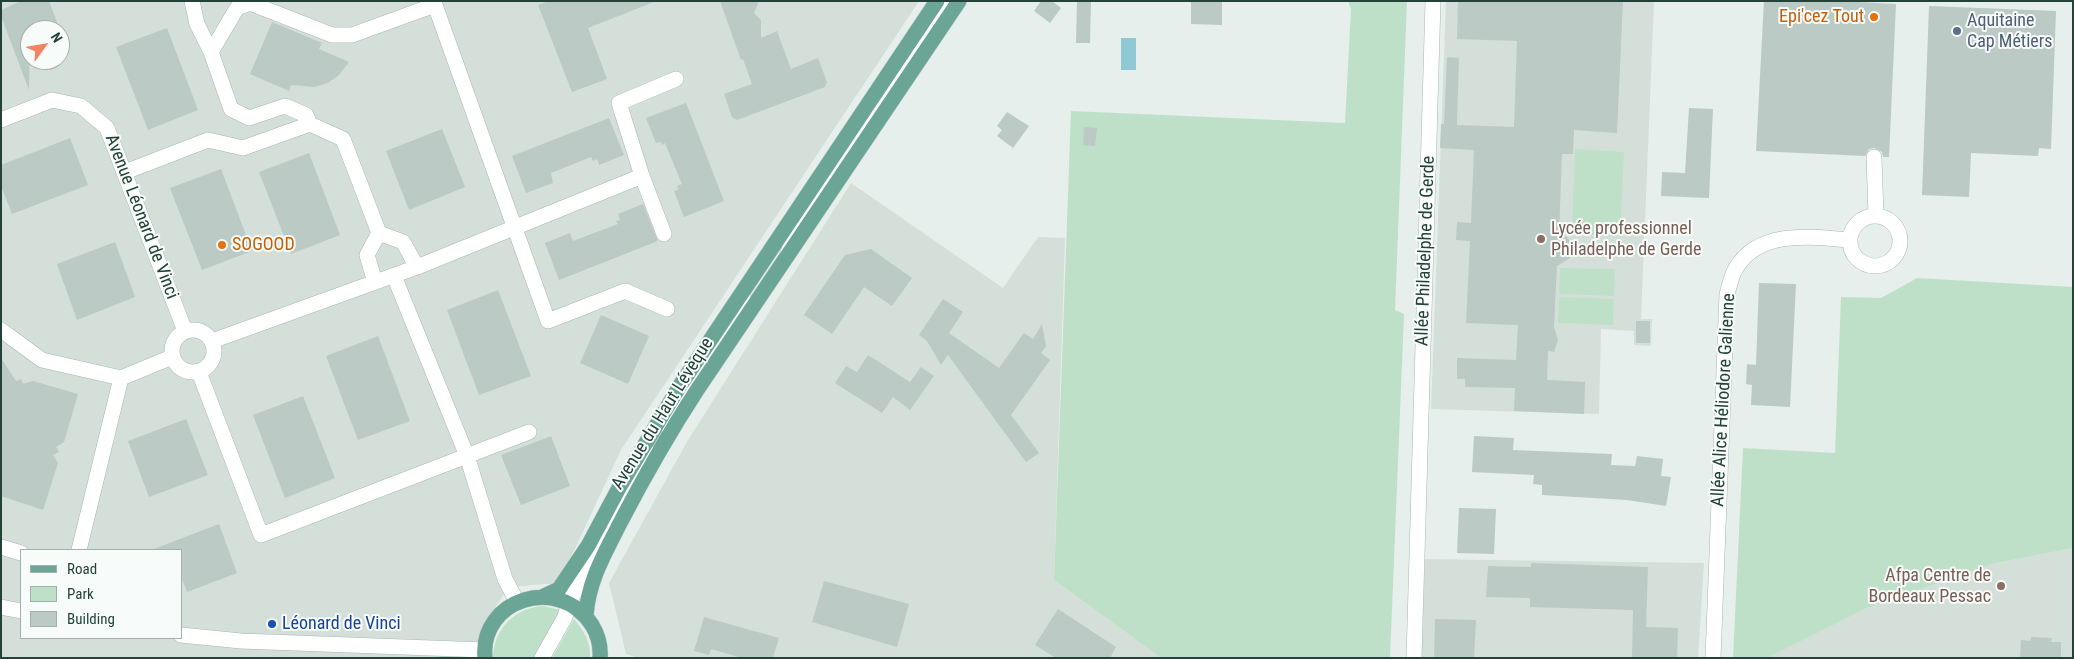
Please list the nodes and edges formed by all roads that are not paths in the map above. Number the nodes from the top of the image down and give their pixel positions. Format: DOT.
graph roads {
  1 [pos="192,1"];
  2 [pos="937,1"];
  3 [pos="948,1"];
  4 [pos="959,1"];
  5 [pos="1434,1"];
  6 [pos="211,52"];
  7 [pos="676,79"];
  8 [pos="1,120"];
  9 [pos="310,124"];
  10 [pos="1874,157"];
  11 [pos="125,172"];
  12 [pos="642,176"];
  13 [pos="1876,215"];
  14 [pos="513,229"];
  15 [pos="379,233"];
  16 [pos="664,234"];
  17 [pos="1850,240"];
  18 [pos="786,257"];
  19 [pos="417,267"];
  20 [pos="394,276"];
  21 [pos="375,282"];
  22 [pos="748,283"];
  23 [pos="667,309"];
  24 [pos="1,330"];
  25 [pos="185,331"];
  26 [pos="212,342"];
  27 [pos="172,357"];
  28 [pos="199,372"];
  29 [pos="121,378"];
  30 [pos="529,432"];
  31 [pos="467,456"];
  32 [pos="1,547"];
  33 [pos="79,549"];
  34 [pos="20,553"];
  35 [pos="544,596"];
  36 [pos="517,602"];
  37 [pos="1,607"];
  38 [pos="577,608"];
  39 [pos="20,611"];
  40 [pos="182,635"];
  41 [pos="374,652"];
  42 [pos="485,654"];
  43 [pos="542,658"];
  44 [pos="600,658"];
  45 [pos="1414,658"];
  46 [pos="1712,658"];
  1 -- 6 [label="street"];
  2 -- 22 [label="main road, Avenue du Haut Lévèque"];
  3 -- 18 [label="street, Avenue du Haut Lévèque"];
  4 -- 18 [label="main road, Avenue du Haut Lévèque"];
  5 -- 45 [label="street, Allée Philadelphe de Gerde"];
  6 -- 9 [label="street"];
  6 -- 14 [label="street"];
  7 -- 12 [label="street"];
  8 -- 11 [label="street, Avenue Léonard de Vinci"];
  9 -- 11 [label="street"];
  9 -- 15 [label="street"];
  10 -- 13 [label="street"];
  11 -- 25 [label="street, Avenue Léonard de Vinci"];
  12 -- 14 [label="street"];
  12 -- 16 [label="street"];
  13 -- 17 [label="street"];
  13 -- 17 [label="street"];
  14 -- 19 [label="street"];
  14 -- 23 [label="street"];
  15 -- 19 [label="street"];
  15 -- 21 [label="street"];
  17 -- 46 [label="street, Allée Alice Héliodore Galienne"];
  18 -- 38 [label="main road, Avenue du Haut Lévèque"];
  19 -- 20 [label="street"];
  20 -- 21 [label="street"];
  20 -- 31 [label="street"];
  21 -- 26 [label="street"];
  22 -- 35 [label="main road, Avenue du Haut Lévèque"];
  22 -- 38 [label="street, Avenue du Haut Lévèque"];
  24 -- 29 [label="street"];
  25 -- 26 [label="street"];
  25 -- 27 [label="street"];
  26 -- 28 [label="street"];
  27 -- 28 [label="street"];
  27 -- 29 [label="street"];
  28 -- 31 [label="street"];
  29 -- 33 [label="street"];
  30 -- 31 [label="street"];
  31 -- 36 [label="street"];
  32 -- 34 [label="street"];
  35 -- 36 [label="main road"];
  35 -- 38 [label="main road"];
  36 -- 42 [label="main road"];
  37 -- 39 [label="street"];
  38 -- 43 [label="street, Avenue du Haut Lévèque"];
  38 -- 44 [label="main road"];
  40 -- 41 [label="street"];
  41 -- 42 [label="street"];
}
